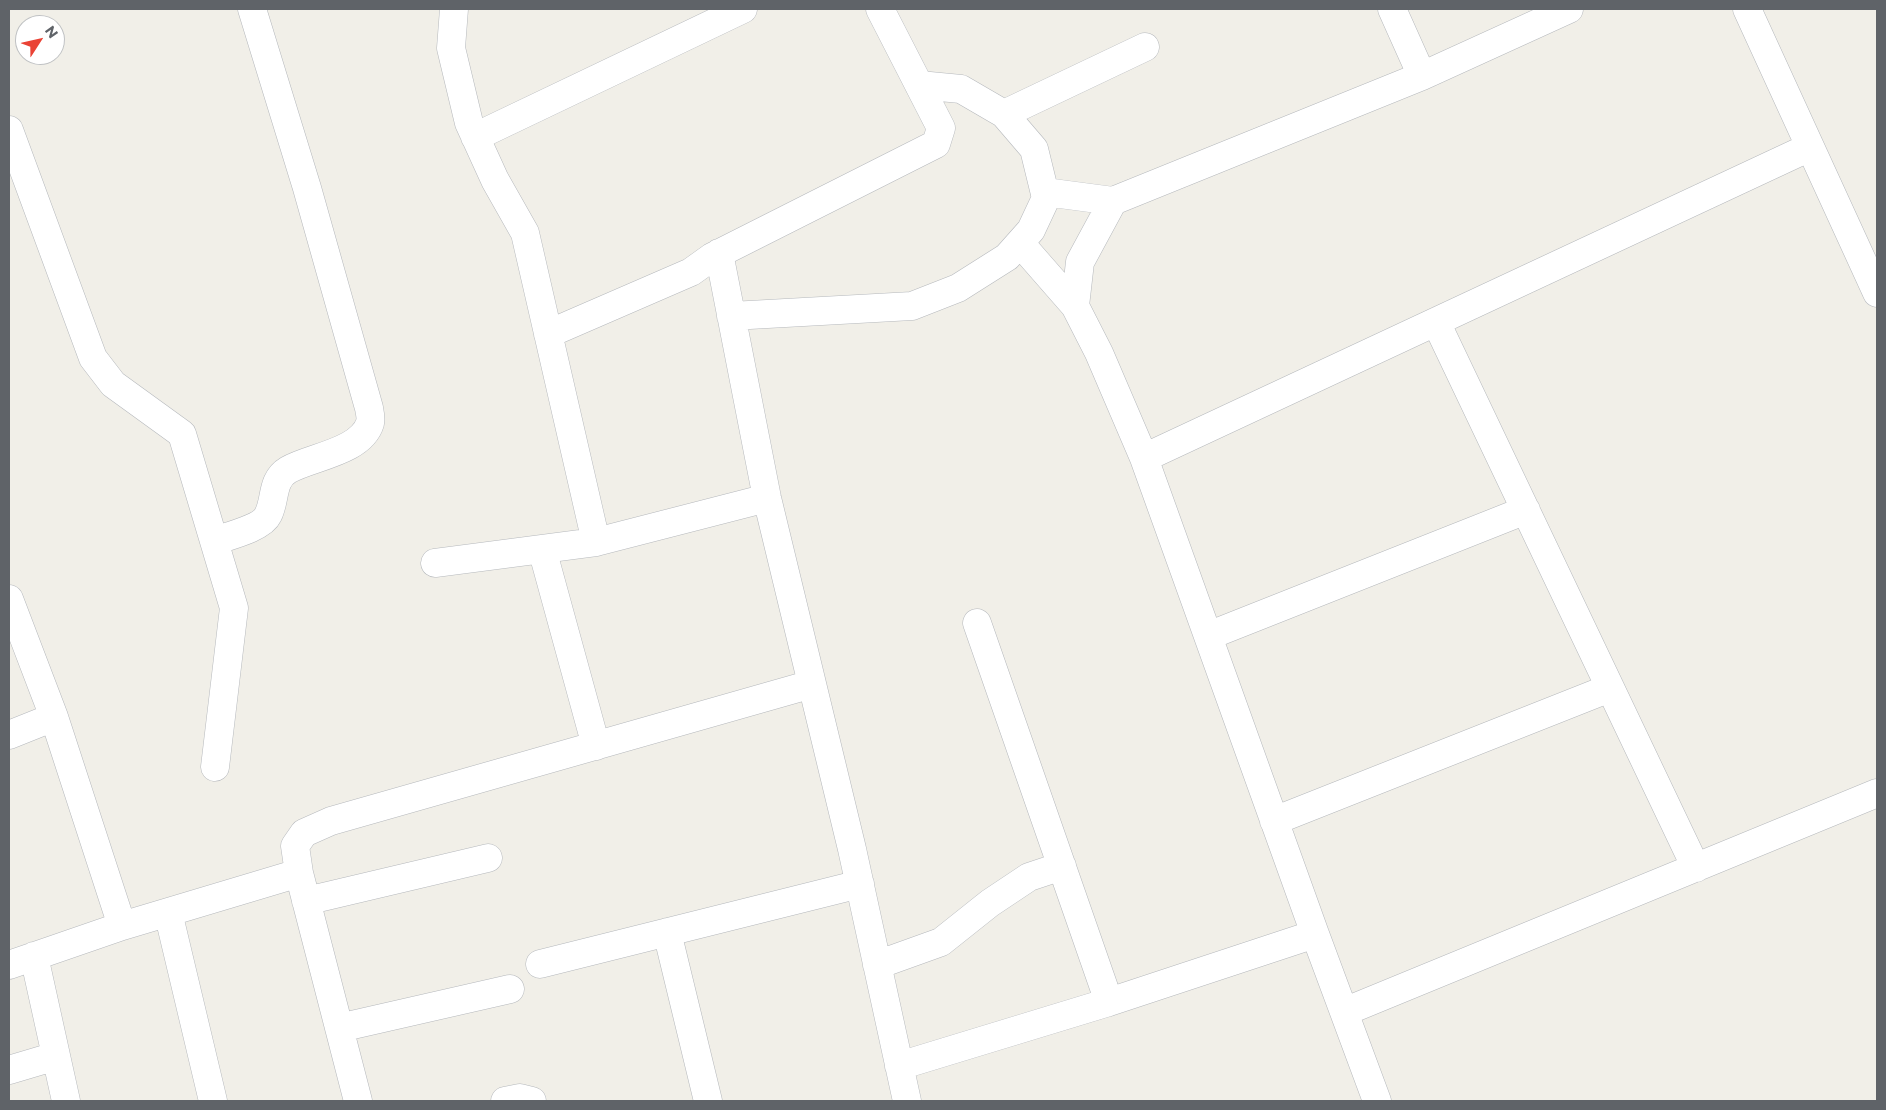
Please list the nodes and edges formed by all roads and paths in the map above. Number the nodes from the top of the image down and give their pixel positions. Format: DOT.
graph roads {
  1 [pos="252,9"];
  2 [pos="454,9"];
  3 [pos="743,9"];
  4 [pos="880,9"];
  5 [pos="1392,9"];
  6 [pos="1569,9"];
  7 [pos="1746,9"];
  8 [pos="1145,47"];
  9 [pos="1422,76"];
  10 [pos="919,85"];
  11 [pos="1004,114"];
  12 [pos="9,130"];
  13 [pos="475,137"];
  14 [pos="1810,147"];
  15 [pos="1045,192"];
  16 [pos="1113,201"];
  17 [pos="1020,243"];
  18 [pos="719,254"];
  19 [pos="1877,293"];
  20 [pos="1075,306"];
  21 [pos="731,316"];
  22 [pos="1436,322"];
  23 [pos="548,334"];
  24 [pos="1144,458"];
  25 [pos="767,498"];
  26 [pos="1526,510"];
  27 [pos="214,542"];
  28 [pos="596,542"];
  29 [pos="542,549"];
  30 [pos="435,563"];
  31 [pos="9,599"];
  32 [pos="977,623"];
  33 [pos="1208,636"];
  34 [pos="812,684"];
  35 [pos="1610,688"];
  36 [pos="54,717"];
  37 [pos="9,735"];
  38 [pos="596,746"];
  39 [pos="215,767"];
  40 [pos="1877,793"];
  41 [pos="1274,822"];
  42 [pos="488,858"];
  43 [pos="1062,866"];
  44 [pos="1696,868"];
  45 [pos="299,873"];
  46 [pos="860,884"];
  47 [pos="306,901"];
  48 [pos="168,912"];
  49 [pos="122,926"];
  50 [pos="667,932"];
  51 [pos="1315,934"];
  52 [pos="34,956"];
  53 [pos="540,964"];
  54 [pos="877,965"];
  55 [pos="9,966"];
  56 [pos="510,989"];
  57 [pos="1109,1002"];
  58 [pos="1344,1012"];
  59 [pos="339,1028"];
  60 [pos="56,1056"];
  61 [pos="899,1066"];
  62 [pos="9,1070"];
  63 [pos="66,1101"];
  64 [pos="213,1101"];
  65 [pos="358,1101"];
  66 [pos="505,1101"];
  67 [pos="532,1101"];
  68 [pos="708,1101"];
  69 [pos="907,1101"];
  70 [pos="1377,1101"];
  1 -- 27 [label="street"];
  2 -- 13 [label="street"];
  3 -- 13 [label="street"];
  4 -- 10 [label="street"];
  5 -- 9 [label="street"];
  6 -- 9 [label="street"];
  7 -- 14 [label="street"];
  8 -- 11 [label="street"];
  9 -- 16 [label="street"];
  10 -- 11 [label="street"];
  10 -- 18 [label="street"];
  11 -- 15 [label="street"];
  12 -- 27 [label="street"];
  13 -- 23 [label="street"];
  14 -- 19 [label="street"];
  14 -- 22 [label="street"];
  15 -- 16 [label="street"];
  15 -- 17 [label="street"];
  16 -- 20 [label="street"];
  17 -- 20 [label="street"];
  17 -- 21 [label="street"];
  18 -- 21 [label="street"];
  18 -- 23 [label="street"];
  20 -- 24 [label="street"];
  21 -- 25 [label="street"];
  22 -- 24 [label="street"];
  22 -- 26 [label="street"];
  23 -- 28 [label="street"];
  24 -- 33 [label="street"];
  25 -- 28 [label="street"];
  25 -- 34 [label="street"];
  26 -- 33 [label="street"];
  26 -- 35 [label="street"];
  27 -- 39 [label="street"];
  28 -- 29 [label="street"];
  29 -- 30 [label="street"];
  29 -- 38 [label="street"];
  31 -- 36 [label="street"];
  32 -- 43 [label="street"];
  33 -- 41 [label="street"];
  34 -- 38 [label="street"];
  34 -- 46 [label="street"];
  35 -- 41 [label="street"];
  35 -- 44 [label="street"];
  36 -- 37 [label="street"];
  36 -- 49 [label="street"];
  38 -- 45 [label="street"];
  40 -- 44 [label="street"];
  41 -- 51 [label="street"];
  42 -- 47 [label="street"];
  43 -- 54 [label="street"];
  43 -- 57 [label="street"];
  44 -- 58 [label="street"];
  45 -- 47 [label="street"];
  45 -- 48 [label="street"];
  46 -- 50 [label="street"];
  46 -- 54 [label="street"];
  47 -- 59 [label="street"];
  48 -- 49 [label="street"];
  48 -- 64 [label="street"];
  49 -- 52 [label="street"];
  50 -- 53 [label="street"];
  50 -- 68 [label="street"];
  51 -- 57 [label="street"];
  51 -- 58 [label="street"];
  52 -- 55 [label="street"];
  52 -- 60 [label="street"];
  54 -- 61 [label="street"];
  56 -- 59 [label="street"];
  57 -- 61 [label="street"];
  58 -- 70 [label="street"];
  59 -- 65 [label="street"];
  60 -- 62 [label="street"];
  60 -- 63 [label="street"];
  61 -- 69 [label="street"];
  66 -- 67 [label="street"];
}
